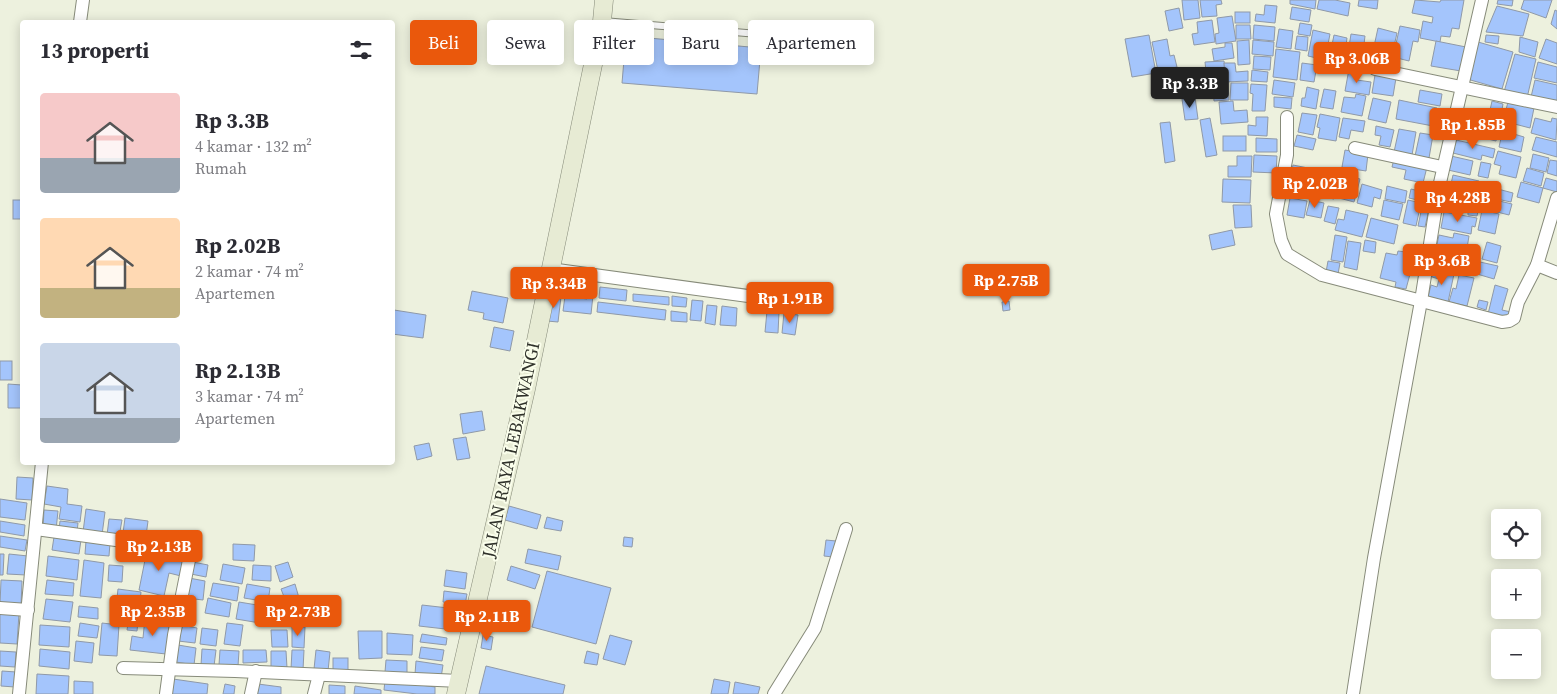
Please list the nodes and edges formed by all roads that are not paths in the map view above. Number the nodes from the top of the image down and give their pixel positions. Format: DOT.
graph roads {
  1 [pos="83,0"];
  2 [pos="604,0"];
  3 [pos="1482,0"];
  4 [pos="80,20"];
  5 [pos="602,20"];
  6 [pos="654,25"];
  7 [pos="748,33"];
  8 [pos="593,65"];
  9 [pos="1375,69"];
  10 [pos="1462,87"];
  11 [pos="1557,107"];
  12 [pos="1287,117"];
  13 [pos="1355,148"];
  14 [pos="1442,167"];
  15 [pos="1557,198"];
  16 [pos="1537,265"];
  17 [pos="550,269"];
  18 [pos="1557,272"];
  19 [pos="1421,301"];
  20 [pos="792,302"];
  21 [pos="42,465"];
  22 [pos="36,529"];
  23 [pos="846,529"];
  24 [pos="0,608"];
  25 [pos="28,610"];
  26 [pos="123,668"];
  27 [pos="170,669"];
  28 [pos="256,672"];
  29 [pos="318,674"];
  30 [pos="458,688"];
  31 [pos="20,694"];
  32 [pos="166,694"];
  33 [pos="251,694"];
  34 [pos="314,694"];
  35 [pos="774,694"];
  36 [pos="1353,694"];
  1 -- 4 [label="street"];
  2 -- 5 [label="main road, JALAN RAYA LEBAKWANGI"];
  3 -- 10 [label="street"];
  6 -- 7 [label="lane"];
  8 -- 17 [label="main road, JALAN RAYA LEBAKWANGI"];
  9 -- 10 [label="street"];
  10 -- 11 [label="street"];
  10 -- 14 [label="street"];
  12 -- 19 [label="street"];
  13 -- 14 [label="street"];
  14 -- 19 [label="street"];
  15 -- 16 [label="street"];
  16 -- 18 [label="street"];
  16 -- 19 [label="street"];
  17 -- 20 [label="street"];
  17 -- 30 [label="main road, JALAN RAYA LEBAKWANGI"];
  19 -- 36 [label="street"];
  21 -- 22 [label="street"];
  22 -- 25 [label="street"];
  22 -- 27 [label="street"];
  23 -- 35 [label="street"];
  24 -- 25 [label="street"];
  25 -- 31 [label="street"];
  26 -- 27 [label="street"];
  27 -- 28 [label="street"];
  27 -- 32 [label="street"];
  28 -- 29 [label="street"];
  28 -- 33 [label="street"];
  29 -- 30 [label="street"];
  29 -- 34 [label="street"];
}
